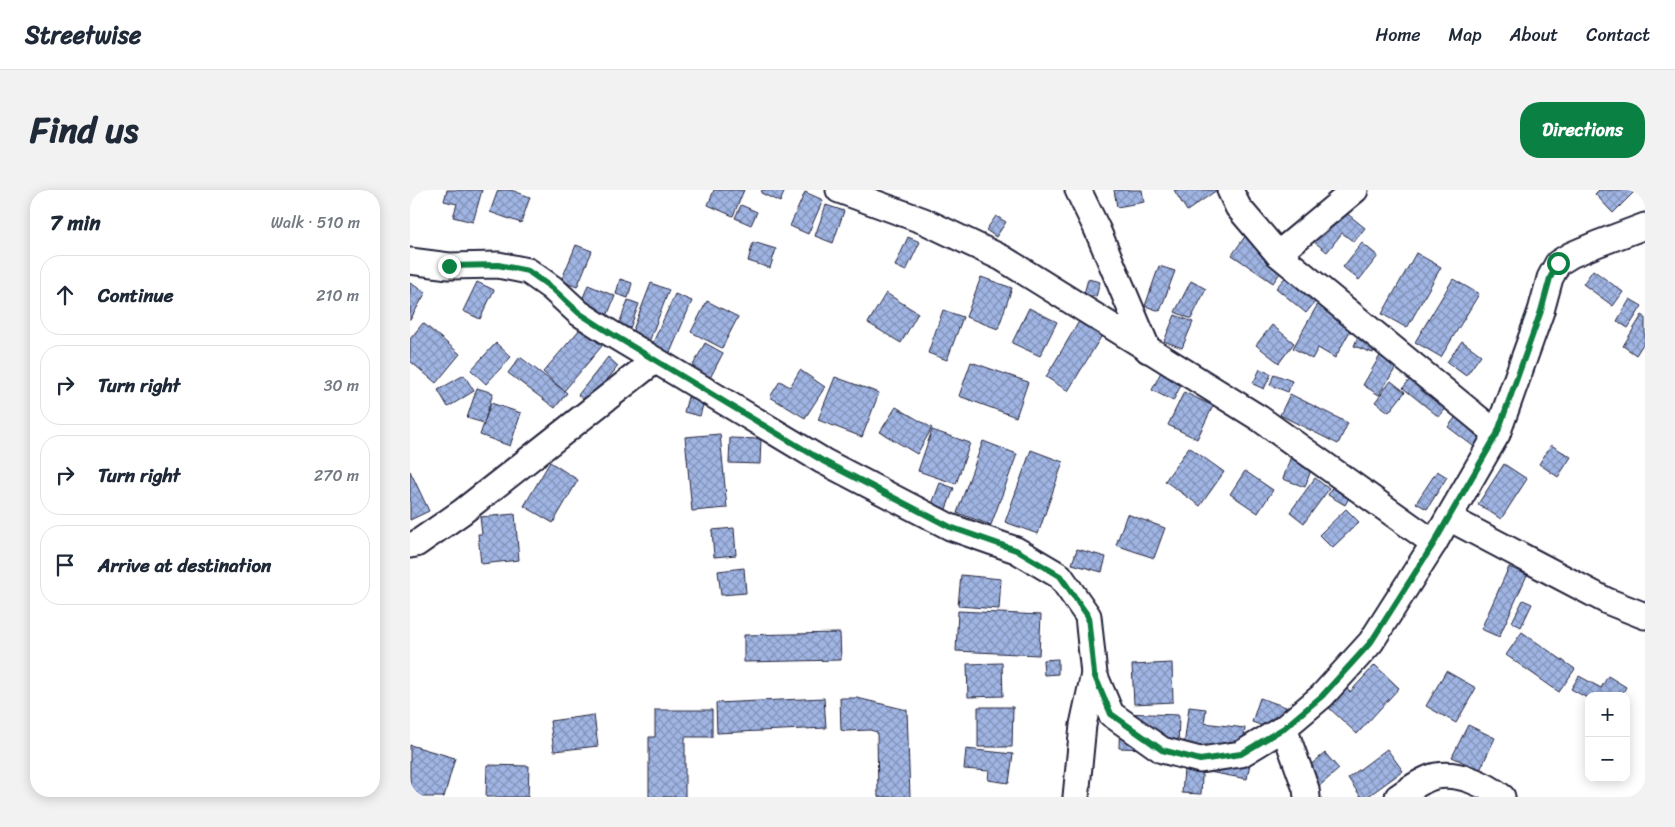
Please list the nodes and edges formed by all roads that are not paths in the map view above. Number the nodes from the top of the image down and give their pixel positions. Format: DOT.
graph roads {
  1 [pos="839,190"];
  2 [pos="1078,190"];
  3 [pos="1230,190"];
  4 [pos="1355,190"];
  5 [pos="1645,226"];
  6 [pos="1278,254"];
  7 [pos="410,262"];
  8 [pos="1148,350"];
  9 [pos="654,361"];
  10 [pos="1497,434"];
  11 [pos="1449,518"];
  12 [pos="1434,543"];
  13 [pos="410,545"];
  14 [pos="1645,616"];
  15 [pos="1094,674"];
  16 [pos="1284,728"];
  17 [pos="1076,797"];
  18 [pos="1308,797"];
  19 [pos="1398,797"];
  20 [pos="1502,797"];
  1 -- 8 [label="street"];
  2 -- 8 [label="street"];
  3 -- 6 [label="street"];
  4 -- 6 [label="street"];
  5 -- 10 [label="street"];
  6 -- 10 [label="street"];
  7 -- 9 [label="street"];
  8 -- 12 [label="street"];
  9 -- 13 [label="street"];
  9 -- 15 [label="street"];
  10 -- 11 [label="street"];
  11 -- 12 [label="street"];
  11 -- 14 [label="street"];
  12 -- 16 [label="street"];
  15 -- 16 [label="street"];
  15 -- 17 [label="street"];
  16 -- 18 [label="street"];
  19 -- 20 [label="street"];
}
